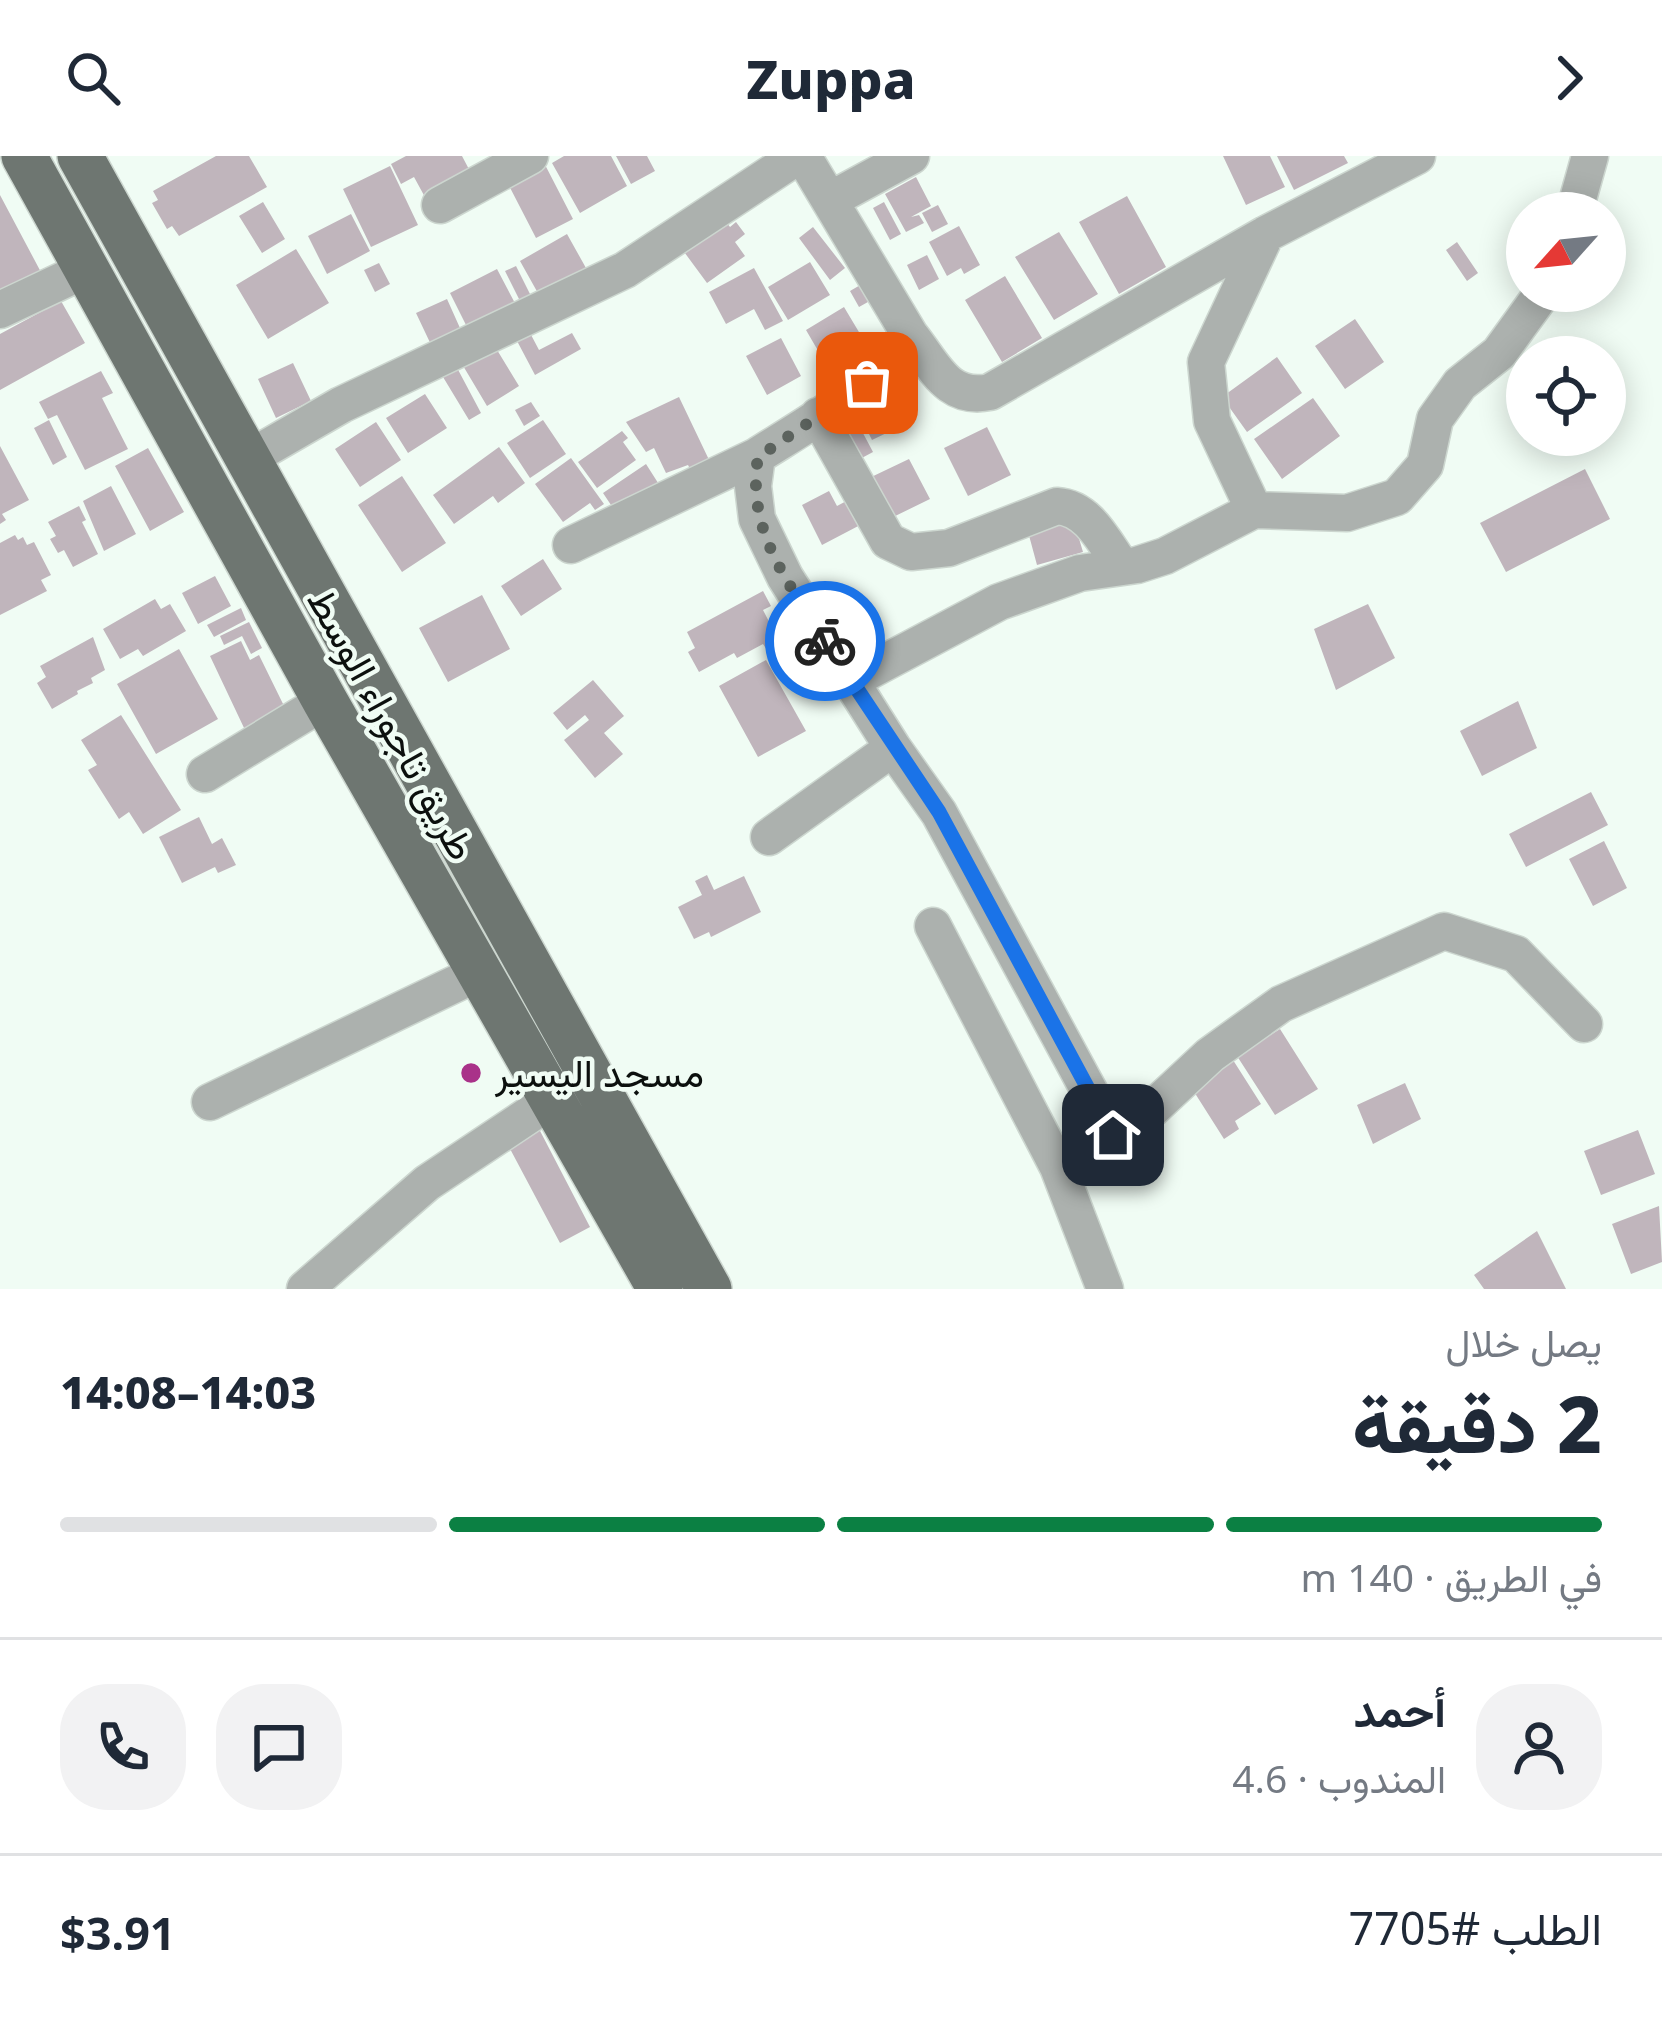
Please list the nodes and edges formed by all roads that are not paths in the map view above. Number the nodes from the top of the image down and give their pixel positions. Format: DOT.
graph roads {
  1 [pos="24,156"];
  2 [pos="80,156"];
  3 [pos="530,156"];
  4 [pos="801,156"];
  5 [pos="911,156"];
  6 [pos="1417,156"];
  7 [pos="1590,156"];
  8 [pos="1580,192"];
  9 [pos="832,199"];
  10 [pos="440,205"];
  11 [pos="1266,234"];
  12 [pos="87,269"];
  13 [pos="0,310"];
  14 [pos="1528,312"];
  15 [pos="910,335"];
  16 [pos="818,416"];
  17 [pos="758,457"];
  18 [pos="246,460"];
  19 [pos="1254,509"];
  20 [pos="571,545"];
  21 [pos="1122,567"];
  22 [pos="850,681"];
  23 [pos="326,701"];
  24 [pos="892,748"];
  25 [pos="205,774"];
  26 [pos="769,837"];
  27 [pos="932,926"];
  28 [pos="478,973"];
  29 [pos="1584,1024"];
  30 [pos="590,1076"];
  31 [pos="550,1100"];
  32 [pos="210,1102"];
  33 [pos="1113,1135"];
  34 [pos="1058,1167"];
  35 [pos="319,1285"];
  36 [pos="660,1289"];
  37 [pos="709,1289"];
  38 [pos="1105,1289"];
  1 -- 12 [label="main road"];
  2 -- 18 [label="main road, طريق تاجوراء الوسط"];
  3 -- 10 [label="street"];
  4 -- 9 [label="street"];
  4 -- 18 [label="street"];
  5 -- 9 [label="street"];
  6 -- 11 [label="street"];
  7 -- 8 [label="street"];
  9 -- 15 [label="street"];
  11 -- 15 [label="street"];
  11 -- 19 [label="street"];
  12 -- 13 [label="street"];
  12 -- 23 [label="main road"];
  14 -- 19 [label="street"];
  15 -- 16 [label="street"];
  16 -- 17 [label="street"];
  16 -- 21 [label="street"];
  17 -- 20 [label="street"];
  17 -- 22 [label="street"];
  18 -- 30 [label="main road, طريق تاجوراء الوسط"];
  19 -- 21 [label="street"];
  21 -- 22 [label="street"];
  22 -- 24 [label="street"];
  23 -- 25 [label="street"];
  23 -- 28 [label="main road"];
  24 -- 26 [label="street"];
  24 -- 33 [label="street"];
  27 -- 34 [label="street"];
  28 -- 31 [label="main road"];
  28 -- 32 [label="street"];
  29 -- 33 [label="street"];
  30 -- 31 [label="street"];
  30 -- 37 [label="main road, طريق تاجوراء الوسط"];
  31 -- 35 [label="street"];
  31 -- 36 [label="main road"];
  33 -- 34 [label="street"];
  34 -- 38 [label="street"];
}
